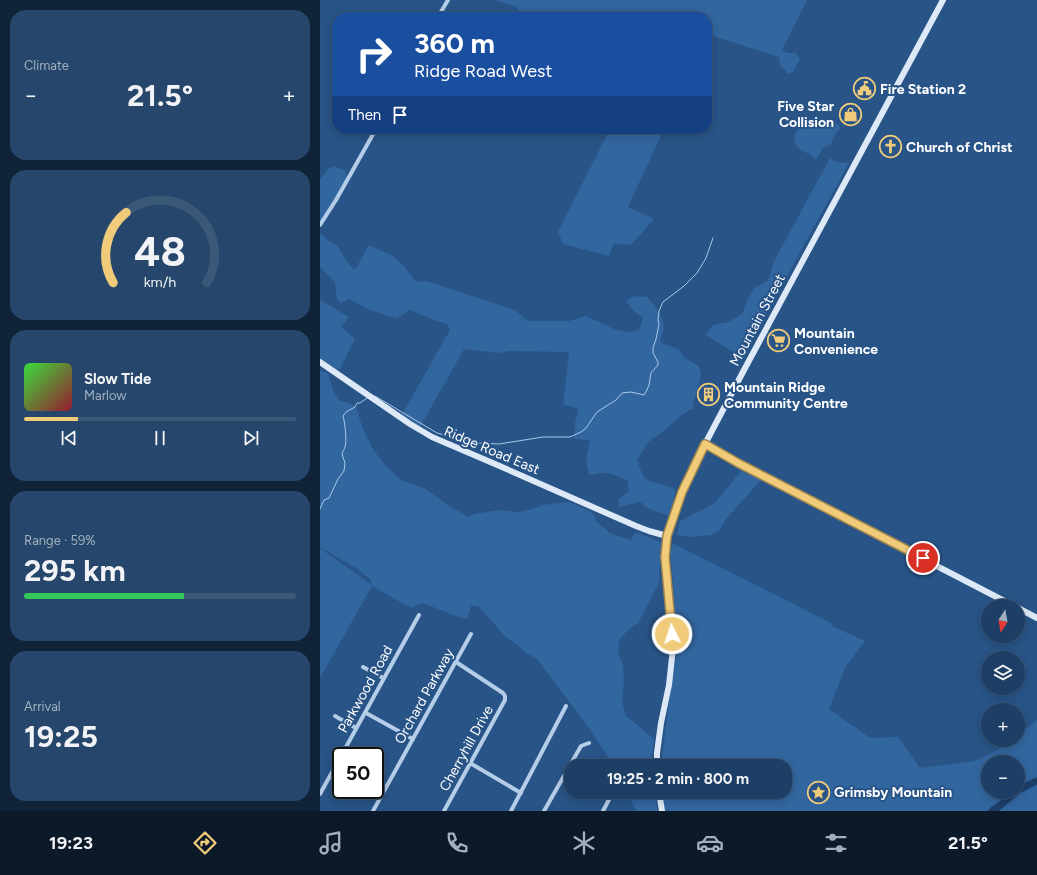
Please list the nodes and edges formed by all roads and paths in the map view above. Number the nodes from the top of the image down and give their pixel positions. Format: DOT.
graph roads {
  1 [pos="448,0"];
  2 [pos="943,0"];
  3 [pos="441,12"];
  4 [pos="373,134"];
  5 [pos="320,225"];
  6 [pos="320,362"];
  7 [pos="705,444"];
  8 [pos="667,536"];
  9 [pos="1000,599"];
  10 [pos="1025,612"];
  11 [pos="419,615"];
  12 [pos="1037,618"];
  13 [pos="471,634"];
  14 [pos="456,662"];
  15 [pos="363,667"];
  16 [pos="383,678"];
  17 [pos="566,706"];
  18 [pos="366,712"];
  19 [pos="335,716"];
  20 [pos="356,728"];
  21 [pos="413,739"];
  22 [pos="589,743"];
  23 [pos="657,759"];
  24 [pos="470,763"];
  25 [pos="521,793"];
  26 [pos="320,794"];
  27 [pos="610,799"];
  28 [pos="660,799"];
  29 [pos="605,810"];
  30 [pos="373,811"];
  31 [pos="444,811"];
  32 [pos="511,811"];
  33 [pos="544,811"];
  34 [pos="662,811"];
  1 -- 3 [label="street"];
  2 -- 7 [label="main road, Mountain Street"];
  4 -- 5 [label="street"];
  6 -- 8 [label="main road, Ridge Road East"];
  7 -- 8 [label="main road, Mountain Street"];
  7 -- 9 [label="main road"];
  8 -- 23 [label="main road, Mountain Street"];
  10 -- 12 [label="main road"];
  11 -- 16 [label="street, Parkwood Road"];
  13 -- 14 [label="street, Orchard Parkway"];
  14 -- 21 [label="street, Orchard Parkway"];
  14 -- 24 [label="street, Cherryhill Drive"];
  15 -- 16 [label="street"];
  16 -- 18 [label="street, Parkwood Road"];
  17 -- 25 [label="street"];
  18 -- 20 [label="street, Parkwood Road"];
  18 -- 21 [label="street"];
  19 -- 20 [label="street"];
  20 -- 26 [label="street, Parkwood Road"];
  21 -- 30 [label="street, Orchard Parkway"];
  22 -- 33 [label="street"];
  24 -- 25 [label="street"];
  24 -- 31 [label="street, Cherryhill Drive"];
  25 -- 32 [label="street"];
  27 -- 29 [label="street"];
  28 -- 34 [label="main road"];
}
